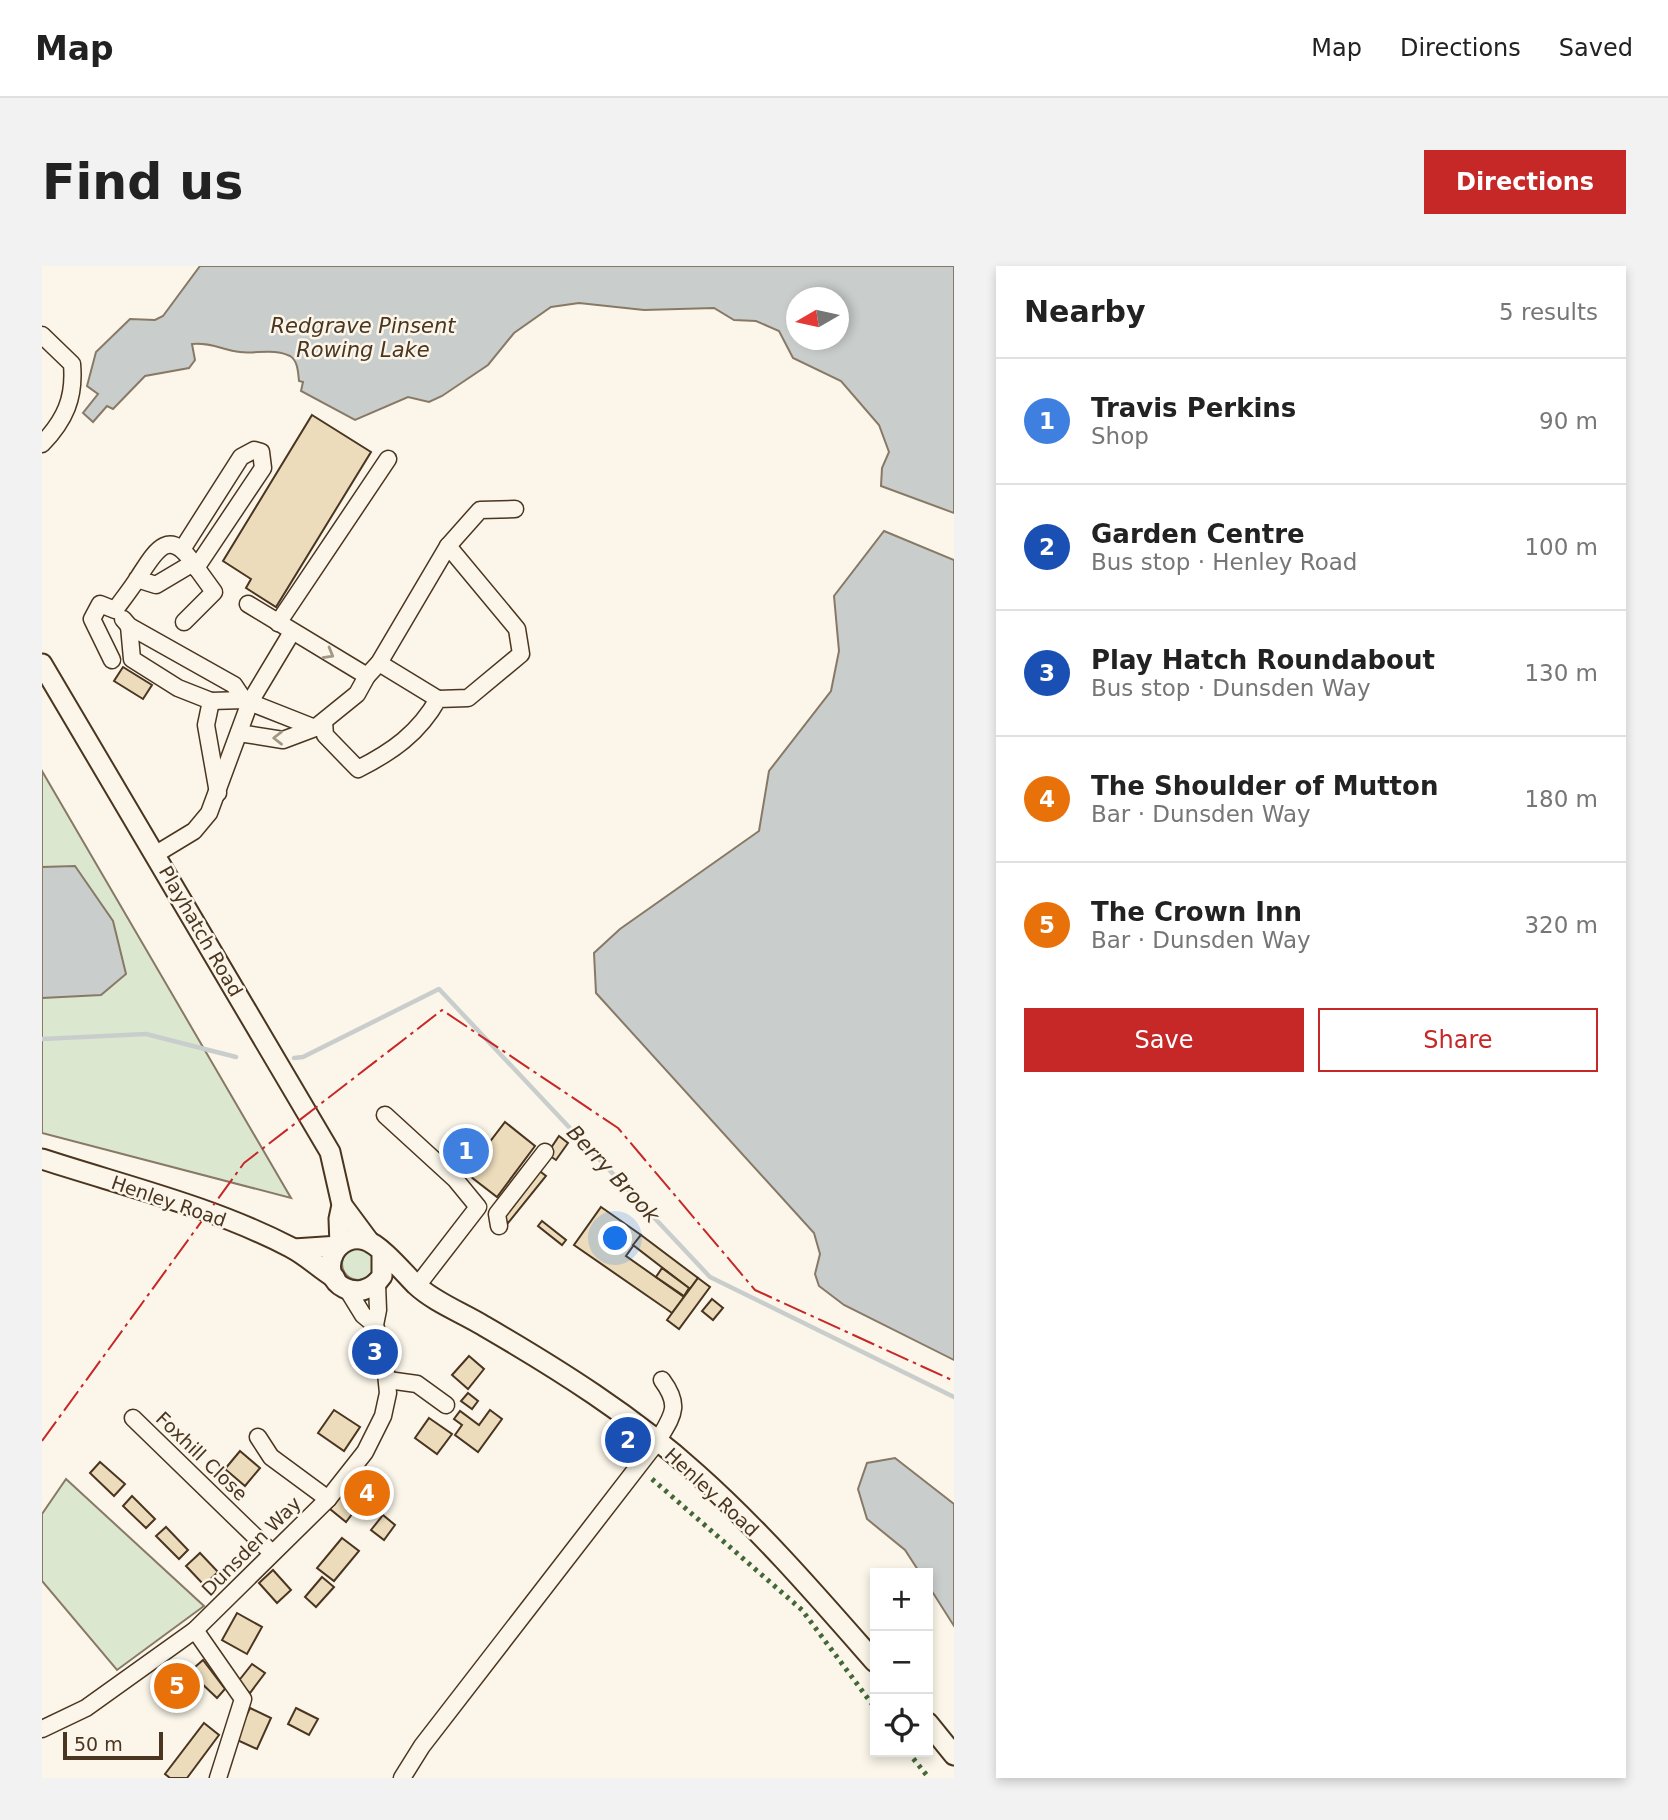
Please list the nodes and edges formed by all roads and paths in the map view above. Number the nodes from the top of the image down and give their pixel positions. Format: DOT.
graph roads {
  1 [pos="42,335"];
  2 [pos="42,444"];
  3 [pos="388,459"];
  4 [pos="515,509"];
  5 [pos="448,546"];
  6 [pos="183,548"];
  7 [pos="194,566"];
  8 [pos="137,579"];
  9 [pos="248,604"];
  10 [pos="115,610"];
  11 [pos="184,622"];
  12 [pos="129,626"];
  13 [pos="285,627"];
  14 [pos="112,660"];
  15 [pos="379,663"];
  16 [pos="42,664"];
  17 [pos="367,676"];
  18 [pos="438,699"];
  19 [pos="211,701"];
  20 [pos="247,701"];
  21 [pos="319,725"];
  22 [pos="239,733"];
  23 [pos="218,793"];
  24 [pos="156,854"];
  25 [pos="385,1115"];
  26 [pos="545,1152"];
  27 [pos="42,1159"];
  28 [pos="342,1205"];
  29 [pos="499,1226"];
  30 [pos="340,1245"];
  31 [pos="375,1247"];
  32 [pos="294,1249"];
  33 [pos="377,1283"];
  34 [pos="341,1284"];
  35 [pos="417,1286"];
  36 [pos="375,1325"];
  37 [pos="388,1380"];
  38 [pos="662,1380"];
  39 [pos="446,1405"];
  40 [pos="132,1418"];
  41 [pos="258,1437"];
  42 [pos="657,1442"];
  43 [pos="328,1499"];
  44 [pos="272,1553"];
  45 [pos="195,1630"];
  46 [pos="870,1657"];
  47 [pos="42,1728"];
  48 [pos="933,1729"];
  49 [pos="954,1755"];
  50 [pos="218,1778"];
  51 [pos="402,1778"];
  1 -- 2 [label="street"];
  3 -- 13 [label="street"];
  4 -- 5 [label="street"];
  5 -- 15 [label="street"];
  5 -- 18 [label="street"];
  6 -- 7 [label="street"];
  6 -- 7 [label="street"];
  6 -- 8 [label="street"];
  7 -- 8 [label="street"];
  7 -- 11 [label="street"];
  8 -- 10 [label="street"];
  9 -- 13 [label="street"];
  10 -- 12 [label="street"];
  10 -- 14 [label="street"];
  12 -- 19 [label="street"];
  12 -- 20 [label="street"];
  13 -- 17 [label="street, one-way"];
  13 -- 20 [label="street"];
  15 -- 17 [label="street"];
  15 -- 18 [label="street"];
  16 -- 24 [label="main road, Playhatch Road"];
  17 -- 21 [label="street"];
  18 -- 21 [label="street"];
  19 -- 20 [label="street"];
  19 -- 23 [label="street"];
  20 -- 21 [label="street"];
  20 -- 22 [label="street"];
  21 -- 22 [label="street, one-way"];
  22 -- 23 [label="street"];
  23 -- 24 [label="street"];
  24 -- 28 [label="main road, Playhatch Road"];
  25 -- 35 [label="street"];
  26 -- 29 [label="street"];
  27 -- 32 [label="main road, Henley Road"];
  28 -- 30 [label="main road, Playhatch Road"];
  28 -- 31 [label="main road, Playhatch Road"];
  30 -- 31 [label="main road"];
  30 -- 32 [label="main road, Henley Road"];
  30 -- 34 [label="main road"];
  31 -- 33 [label="main road"];
  31 -- 35 [label="main road, Henley Road"];
  32 -- 34 [label="main road, Henley Road"];
  33 -- 34 [label="main road"];
  33 -- 35 [label="main road, Henley Road"];
  33 -- 36 [label="street, Dunsden Way"];
  34 -- 36 [label="street, Dunsden Way"];
  35 -- 42 [label="main road, Henley Road"];
  36 -- 37 [label="street, Dunsden Way"];
  37 -- 39 [label="street"];
  37 -- 43 [label="street, Dunsden Way"];
  38 -- 42 [label="street"];
  40 -- 44 [label="street, Foxhill Close"];
  41 -- 43 [label="street"];
  42 -- 46 [label="main road, Henley Road"];
  42 -- 51 [label="street"];
  43 -- 44 [label="street, Dunsden Way"];
  44 -- 45 [label="street, Dunsden Way"];
  45 -- 47 [label="street, Dunsden Way"];
  45 -- 50 [label="street"];
  48 -- 49 [label="main road"];
}
